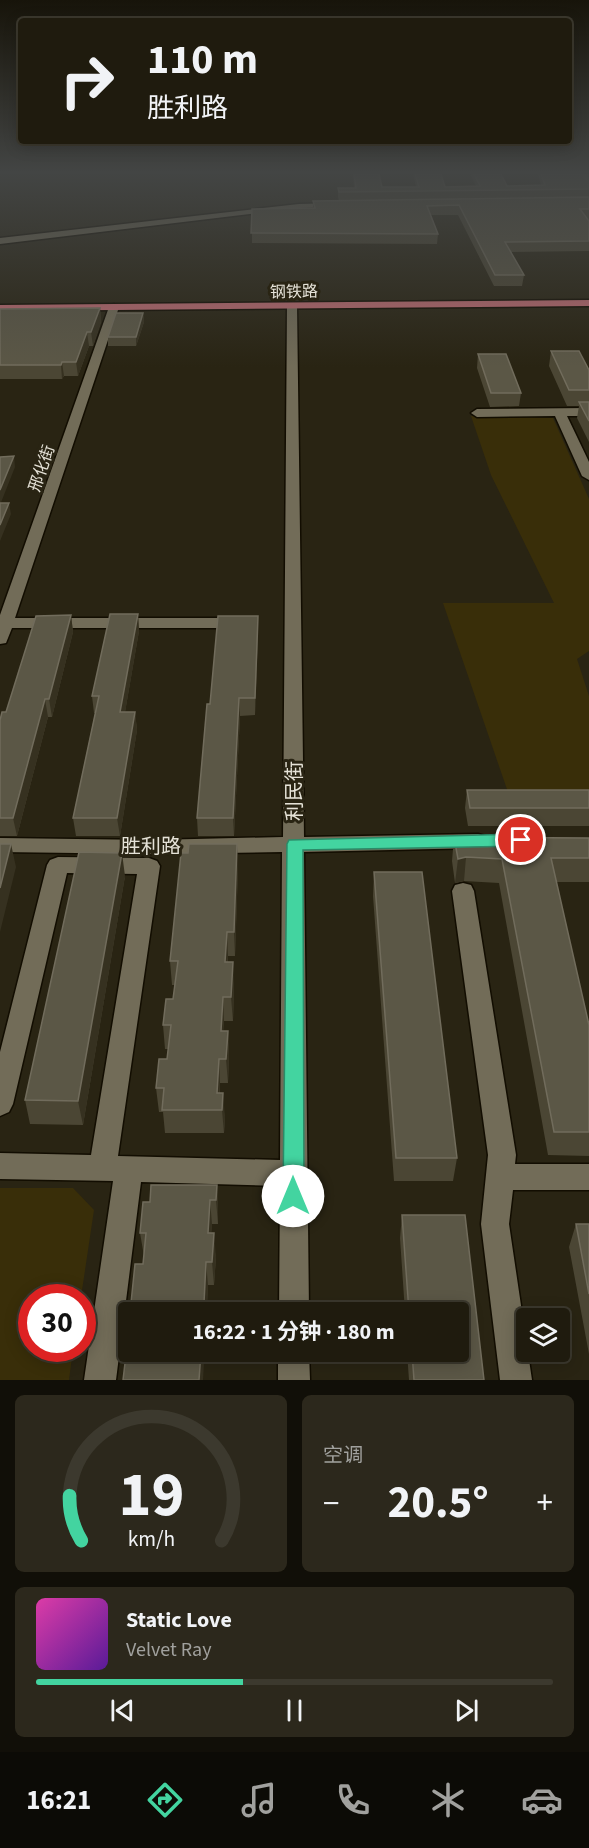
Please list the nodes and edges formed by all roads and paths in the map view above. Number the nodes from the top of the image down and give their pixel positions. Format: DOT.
graph roads {
  1 [pos="22,238"];
  2 [pos="0,241"];
  3 [pos="589,297"];
  4 [pos="0,303"];
  5 [pos="589,303"];
  6 [pos="292,306"];
  7 [pos="114,308"];
  8 [pos="0,309"];
  9 [pos="559,412"];
  10 [pos="589,412"];
  11 [pos="477,413"];
  12 [pos="589,476"];
  13 [pos="231,623"];
  14 [pos="3,631"];
  15 [pos="495,840"];
  16 [pos="295,844"];
  17 [pos="0,845"];
  18 [pos="463,891"];
  19 [pos="0,1104"];
  20 [pos="0,1166"];
  21 [pos="116,1167"];
  22 [pos="293,1173"];
  23 [pos="500,1177"];
  24 [pos="589,1177"];
  25 [pos="294,1302"];
  26 [pos="294,1362"];
  27 [pos="100,1380"];
  28 [pos="294,1380"];
  29 [pos="516,1380"];
  1 -- 2 [label="street"];
  3 -- 4 [label="main road, 钢铁路"];
  5 -- 6 [label="main road, 钢铁路"];
  6 -- 7 [label="main road, 钢铁路"];
  6 -- 16 [label="street, 利民街"];
  7 -- 8 [label="main road, 钢铁路"];
  7 -- 14 [label="street, 邢化街"];
  9 -- 10 [label="street"];
  9 -- 11 [label="street"];
  9 -- 12 [label="street"];
  13 -- 14 [label="street"];
  15 -- 16 [label="street, 胜利路"];
  16 -- 17 [label="street, 胜利路"];
  16 -- 22 [label="street, 利民街"];
  18 -- 23 [label="street"];
  19 -- 21 [label="street"];
  20 -- 21 [label="street"];
  21 -- 22 [label="street"];
  21 -- 27 [label="street"];
  22 -- 25 [label="street, 利民街"];
  23 -- 24 [label="street"];
  23 -- 29 [label="street"];
  26 -- 28 [label="street"];
}
